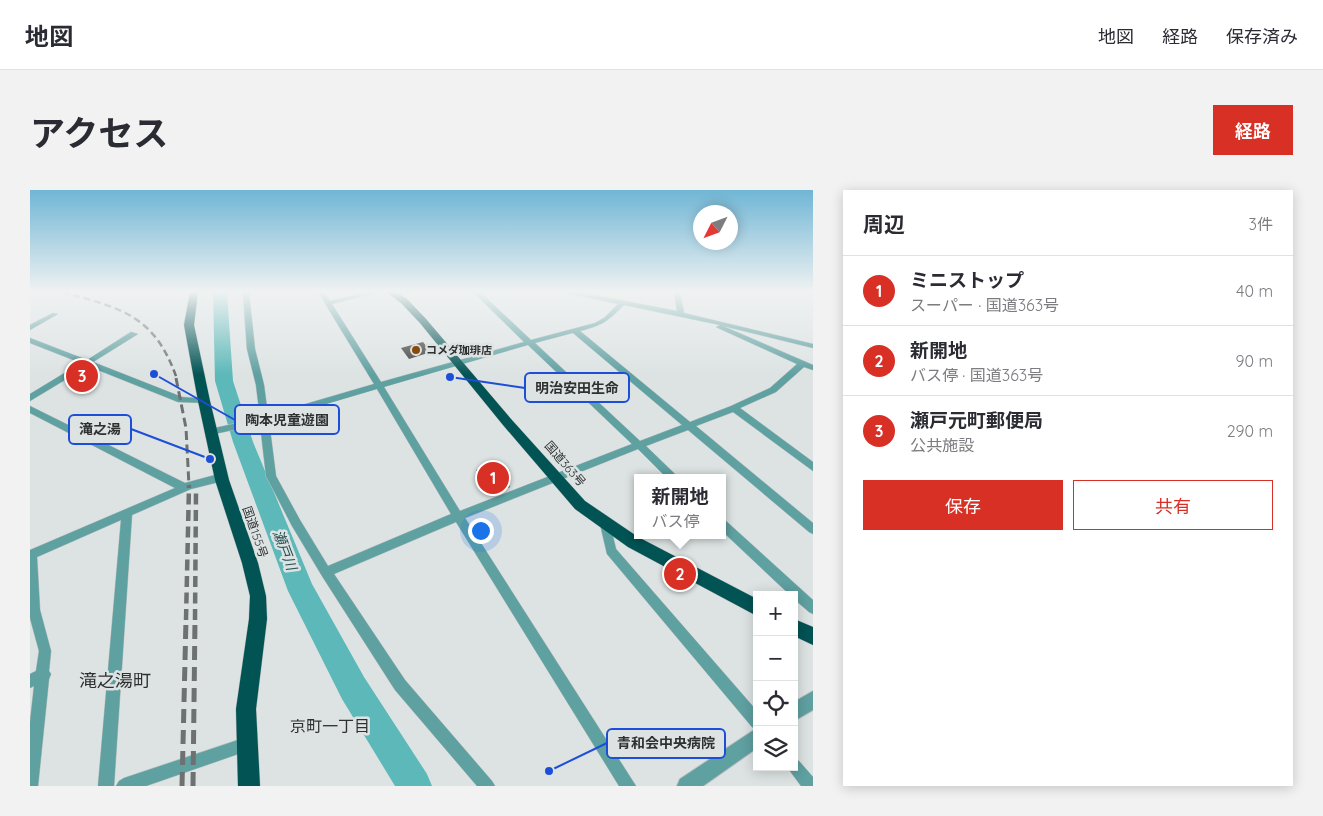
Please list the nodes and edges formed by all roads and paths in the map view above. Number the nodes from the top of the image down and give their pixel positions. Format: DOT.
graph roads {
  1 [pos="45,320"];
  2 [pos="189,320"];
  3 [pos="248,320"];
  4 [pos="339,320"];
  5 [pos="422,320"];
  6 [pos="507,320"];
  7 [pos="604,320"];
  8 [pos="704,320"];
  9 [pos="707,320"];
  10 [pos="30,328"];
  11 [pos="574,330"];
  12 [pos="134,334"];
  13 [pos="30,340"];
  14 [pos="531,342"];
  15 [pos="813,346"];
  16 [pos="89,362"];
  17 [pos="458,362"];
  18 [pos="802,364"];
  19 [pos="813,368"];
  20 [pos="380,386"];
  21 [pos="30,398"];
  22 [pos="204,401"];
  23 [pos="734,408"];
  24 [pos="30,409"];
  25 [pos="259,421"];
  26 [pos="689,427"];
  27 [pos="216,431"];
  28 [pos="640,445"];
  29 [pos="813,467"];
  30 [pos="670,474"];
  31 [pos="556,479"];
  32 [pos="222,480"];
  33 [pos="186,488"];
  34 [pos="127,512"];
  35 [pos="458,516"];
  36 [pos="605,524"];
  37 [pos="726,528"];
  38 [pos="813,529"];
  39 [pos="30,555"];
  40 [pos="326,572"];
  41 [pos="753,606"];
  42 [pos="813,608"];
  43 [pos="798,629"];
  44 [pos="813,636"];
  45 [pos="44,674"];
  46 [pos="30,681"];
  47 [pos="813,700"];
  48 [pos="798,709"];
  49 [pos="753,717"];
  50 [pos="753,740"];
  51 [pos="247,744"];
  52 [pos="798,771"];
  53 [pos="30,786"];
  54 [pos="106,786"];
  55 [pos="124,786"];
  56 [pos="249,786"];
  57 [pos="487,786"];
  58 [pos="628,786"];
  59 [pos="687,786"];
  60 [pos="811,786"];
  1 -- 10 [label="street"];
  2 -- 22 [label="highway, 国道155号"];
  3 -- 25 [label="street"];
  4 -- 20 [label="street"];
  5 -- 17 [label="highway, 国道363号"];
  6 -- 14 [label="street"];
  7 -- 11 [label="street"];
  8 -- 18 [label="street"];
  9 -- 15 [label="street"];
  11 -- 14 [label="street"];
  11 -- 26 [label="street"];
  12 -- 16 [label="street"];
  13 -- 16 [label="street"];
  14 -- 17 [label="street"];
  14 -- 28 [label="street"];
  16 -- 21 [label="street"];
  16 -- 22 [label="street"];
  17 -- 20 [label="street"];
  17 -- 31 [label="highway, 国道363号"];
  18 -- 19 [label="street"];
  18 -- 23 [label="street"];
  20 -- 25 [label="street"];
  20 -- 35 [label="street"];
  22 -- 27 [label="highway, 国道155号"];
  23 -- 26 [label="street"];
  23 -- 29 [label="street"];
  24 -- 33 [label="street"];
  25 -- 27 [label="street"];
  25 -- 40 [label="street"];
  26 -- 28 [label="street"];
  26 -- 38 [label="street"];
  27 -- 32 [label="highway, 国道155号"];
  28 -- 30 [label="street"];
  28 -- 31 [label="street"];
  31 -- 35 [label="street"];
  31 -- 36 [label="highway, 国道363号"];
  32 -- 33 [label="street"];
  32 -- 51 [label="highway, 国道155号"];
  33 -- 34 [label="street"];
  34 -- 39 [label="street"];
  34 -- 54 [label="street"];
  35 -- 40 [label="street"];
  35 -- 58 [label="street"];
  36 -- 41 [label="highway, 国道363号"];
  36 -- 49 [label="street"];
  37 -- 42 [label="street"];
  39 -- 45 [label="street"];
  40 -- 57 [label="street"];
  43 -- 44 [label="highway"];
  45 -- 46 [label="street"];
  45 -- 53 [label="street"];
  47 -- 48 [label="street"];
  50 -- 59 [label="street"];
  51 -- 55 [label="street"];
  51 -- 56 [label="highway, 国道155号"];
  52 -- 60 [label="street"];
}
